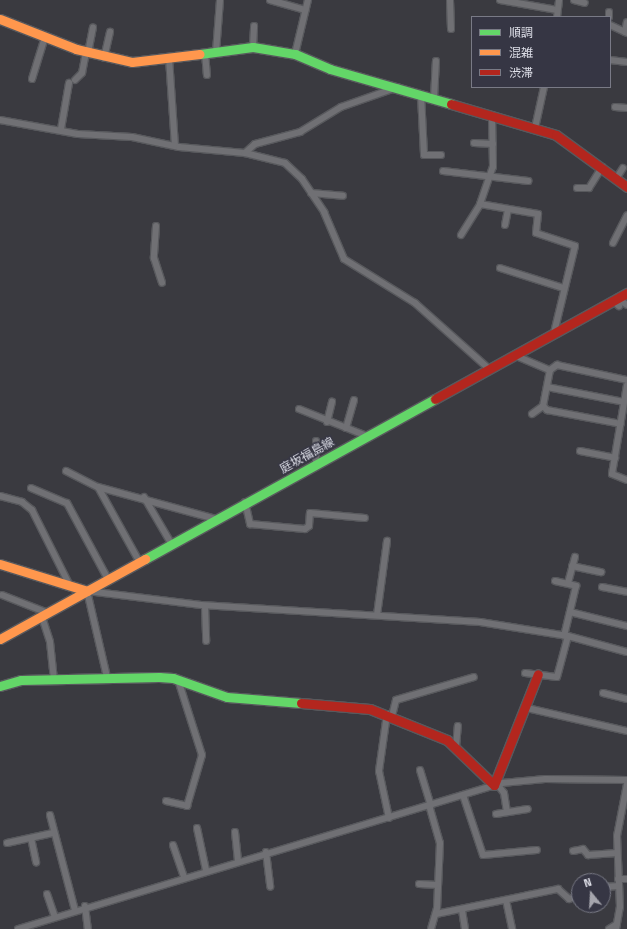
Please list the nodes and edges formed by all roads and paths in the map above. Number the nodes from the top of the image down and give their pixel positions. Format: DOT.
graph roads {
  1 [pos="220,0"];
  2 [pos="270,0"];
  3 [pos="308,0"];
  4 [pos="450,0"];
  5 [pos="500,0"];
  6 [pos="559,0"];
  7 [pos="574,0"];
  8 [pos="527,2"];
  9 [pos="585,3"];
  10 [pos="306,10"];
  11 [pos="557,14"];
  12 [pos="0,19"];
  13 [pos="627,22"];
  14 [pos="254,26"];
  15 [pos="611,26"];
  16 [pos="93,27"];
  17 [pos="451,29"];
  18 [pos="110,32"];
  19 [pos="626,33"];
  20 [pos="45,38"];
  21 [pos="253,47"];
  22 [pos="87,52"];
  23 [pos="216,52"];
  24 [pos="206,53"];
  25 [pos="295,54"];
  26 [pos="104,58"];
  27 [pos="169,58"];
  28 [pos="611,60"];
  29 [pos="436,61"];
  30 [pos="627,62"];
  31 [pos="207,75"];
  32 [pos="32,80"];
  33 [pos="75,80"];
  34 [pos="69,83"];
  35 [pos="398,87"];
  36 [pos="544,88"];
  37 [pos="421,95"];
  38 [pos="434,98"];
  39 [pos="615,107"];
  40 [pos="627,108"];
  41 [pos="492,115"];
  42 [pos="0,120"];
  43 [pos="535,128"];
  44 [pos="60,129"];
  45 [pos="474,143"];
  46 [pos="493,144"];
  47 [pos="175,146"];
  48 [pos="245,153"];
  49 [pos="441,155"];
  50 [pos="602,167"];
  51 [pos="623,168"];
  52 [pos="443,172"];
  53 [pos="491,174"];
  54 [pos="616,179"];
  55 [pos="528,181"];
  56 [pos="627,187"];
  57 [pos="577,188"];
  58 [pos="311,193"];
  59 [pos="344,196"];
  60 [pos="480,204"];
  61 [pos="508,210"];
  62 [pos="627,215"];
  63 [pos="505,225"];
  64 [pos="156,226"];
  65 [pos="624,227"];
  66 [pos="461,235"];
  67 [pos="613,243"];
  68 [pos="500,268"];
  69 [pos="162,283"];
  70 [pos="563,288"];
  71 [pos="627,293"];
  72 [pos="616,302"];
  73 [pos="627,305"];
  74 [pos="554,333"];
  75 [pos="514,355"];
  76 [pos="489,369"];
  77 [pos="550,370"];
  78 [pos="627,380"];
  79 [pos="547,387"];
  80 [pos="627,390"];
  81 [pos="354,400"];
  82 [pos="332,402"];
  83 [pos="624,402"];
  84 [pos="542,406"];
  85 [pos="299,409"];
  86 [pos="532,414"];
  87 [pos="327,422"];
  88 [pos="621,424"];
  89 [pos="346,428"];
  90 [pos="367,436"];
  91 [pos="316,441"];
  92 [pos="580,451"];
  93 [pos="615,458"];
  94 [pos="316,464"];
  95 [pos="66,471"];
  96 [pos="627,480"];
  97 [pos="98,487"];
  98 [pos="31,488"];
  99 [pos="0,496"];
  100 [pos="144,497"];
  101 [pos="245,502"];
  102 [pos="365,518"];
  103 [pos="216,519"];
  104 [pos="387,541"];
  105 [pos="171,544"];
  106 [pos="575,557"];
  107 [pos="138,561"];
  108 [pos="0,564"];
  109 [pos="572,566"];
  110 [pos="601,572"];
  111 [pos="108,579"];
  112 [pos="555,581"];
  113 [pos="568,584"];
  114 [pos="70,586"];
  115 [pos="602,587"];
  116 [pos="87,592"];
  117 [pos="627,592"];
  118 [pos="2,595"];
  119 [pos="205,606"];
  120 [pos="570,612"];
  121 [pos="45,615"];
  122 [pos="377,615"];
  123 [pos="627,626"];
  124 [pos="566,636"];
  125 [pos="0,639"];
  126 [pos="206,641"];
  127 [pos="627,652"];
  128 [pos="526,673"];
  129 [pos="538,674"];
  130 [pos="107,677"];
  131 [pos="474,677"];
  132 [pos="54,680"];
  133 [pos="178,680"];
  134 [pos="0,686"];
  135 [pos="603,693"];
  136 [pos="627,699"];
  137 [pos="528,708"];
  138 [pos="389,715"];
  139 [pos="458,726"];
  140 [pos="627,731"];
  141 [pos="456,747"];
  142 [pos="420,770"];
  143 [pos="627,780"];
  144 [pos="627,784"];
  145 [pos="495,785"];
  146 [pos="463,795"];
  147 [pos="166,801"];
  148 [pos="430,805"];
  149 [pos="528,809"];
  150 [pos="507,812"];
  151 [pos="496,814"];
  152 [pos="50,815"];
  153 [pos="389,818"];
  154 [pos="197,828"];
  155 [pos="235,832"];
  156 [pos="53,833"];
  157 [pos="31,838"];
  158 [pos="7,843"];
  159 [pos="173,845"];
  160 [pos="537,850"];
  161 [pos="573,851"];
  162 [pos="266,852"];
  163 [pos="617,853"];
  164 [pos="238,860"];
  165 [pos="36,862"];
  166 [pos="206,870"];
  167 [pos="184,877"];
  168 [pos="627,878"];
  169 [pos="619,883"];
  170 [pos="419,884"];
  171 [pos="438,885"];
  172 [pos="611,885"];
  173 [pos="270,887"];
  174 [pos="47,894"];
  175 [pos="571,898"];
  176 [pos="506,900"];
  177 [pos="85,906"];
  178 [pos="75,910"];
  179 [pos="462,910"];
  180 [pos="436,914"];
  181 [pos="55,917"];
  182 [pos="616,926"];
  183 [pos="18,929"];
  184 [pos="88,929"];
  185 [pos="431,929"];
  186 [pos="465,929"];
  187 [pos="512,929"];
  188 [pos="609,929"];
  1 -- 23 [label="street"];
  2 -- 10 [label="street"];
  3 -- 10 [label="street"];
  4 -- 17 [label="street"];
  5 -- 8 [label="street"];
  6 -- 11 [label="street"];
  7 -- 9 [label="street"];
  8 -- 11 [label="street"];
  10 -- 25 [label="street"];
  12 -- 20 [label="street"];
  13 -- 19 [label="street"];
  14 -- 21 [label="street"];
  15 -- 19 [label="street"];
  16 -- 22 [label="street"];
  18 -- 26 [label="street"];
  20 -- 22 [label="street"];
  20 -- 32 [label="street"];
  21 -- 23 [label="street"];
  21 -- 25 [label="street"];
  22 -- 26 [label="street"];
  22 -- 33 [label="street"];
  23 -- 24 [label="street"];
  24 -- 27 [label="street"];
  24 -- 31 [label="street"];
  25 -- 35 [label="street"];
  26 -- 27 [label="street"];
  27 -- 47 [label="street"];
  28 -- 30 [label="street"];
  29 -- 38 [label="street"];
  34 -- 44 [label="street"];
  35 -- 37 [label="street"];
  35 -- 48 [label="street"];
  36 -- 43 [label="street"];
  37 -- 38 [label="street"];
  37 -- 49 [label="street"];
  38 -- 41 [label="street"];
  39 -- 40 [label="street"];
  41 -- 43 [label="street"];
  41 -- 46 [label="street"];
  42 -- 44 [label="street"];
  43 -- 50 [label="street"];
  44 -- 47 [label="street"];
  45 -- 46 [label="street"];
  46 -- 53 [label="street"];
  47 -- 48 [label="street"];
  48 -- 58 [label="street"];
  50 -- 54 [label="street"];
  50 -- 57 [label="street"];
  51 -- 54 [label="street"];
  52 -- 53 [label="street"];
  53 -- 55 [label="street"];
  53 -- 60 [label="street"];
  54 -- 56 [label="street"];
  58 -- 59 [label="street"];
  58 -- 76 [label="street"];
  60 -- 61 [label="street"];
  60 -- 66 [label="street"];
  61 -- 63 [label="street"];
  61 -- 70 [label="street"];
  62 -- 65 [label="street"];
  64 -- 69 [label="street"];
  65 -- 67 [label="street"];
  68 -- 70 [label="street"];
  70 -- 74 [label="street"];
  71 -- 72 [label="street, 庭坂福島線"];
  72 -- 73 [label="street"];
  72 -- 74 [label="street, 庭坂福島線"];
  74 -- 75 [label="street, 庭坂福島線"];
  75 -- 76 [label="street, 庭坂福島線"];
  75 -- 77 [label="street"];
  76 -- 90 [label="street, 庭坂福島線"];
  77 -- 78 [label="street"];
  77 -- 79 [label="street"];
  79 -- 83 [label="street"];
  79 -- 84 [label="street"];
  80 -- 83 [label="street"];
  81 -- 89 [label="street"];
  82 -- 87 [label="street"];
  83 -- 88 [label="street"];
  84 -- 86 [label="street"];
  84 -- 88 [label="street"];
  85 -- 87 [label="street"];
  87 -- 89 [label="street"];
  88 -- 93 [label="street"];
  89 -- 90 [label="street"];
  90 -- 94 [label="street, 庭坂福島線"];
  91 -- 94 [label="street"];
  92 -- 93 [label="street"];
  93 -- 96 [label="street"];
  94 -- 101 [label="street, 庭坂福島線"];
  95 -- 97 [label="street"];
  97 -- 100 [label="street"];
  97 -- 107 [label="street"];
  98 -- 111 [label="street"];
  99 -- 114 [label="street"];
  100 -- 103 [label="street"];
  100 -- 105 [label="street"];
  101 -- 102 [label="street"];
  101 -- 103 [label="street, 庭坂福島線"];
  103 -- 105 [label="street, 庭坂福島線"];
  104 -- 122 [label="street"];
  105 -- 107 [label="street, 庭坂福島線"];
  106 -- 109 [label="street"];
  107 -- 111 [label="street, 庭坂福島線"];
  108 -- 114 [label="street"];
  109 -- 110 [label="street"];
  109 -- 113 [label="street"];
  111 -- 116 [label="street, 庭坂福島線"];
  112 -- 113 [label="street"];
  113 -- 120 [label="street"];
  114 -- 116 [label="street"];
  115 -- 117 [label="street"];
  116 -- 119 [label="street"];
  116 -- 121 [label="street, 庭坂福島線"];
  116 -- 130 [label="street"];
  118 -- 121 [label="street"];
  119 -- 122 [label="street"];
  119 -- 126 [label="street"];
  120 -- 123 [label="street"];
  120 -- 124 [label="street"];
  121 -- 125 [label="street, 庭坂福島線"];
  121 -- 132 [label="street"];
  122 -- 124 [label="street"];
  124 -- 127 [label="street"];
  124 -- 129 [label="street"];
  128 -- 129 [label="street"];
  129 -- 137 [label="street"];
  130 -- 132 [label="street"];
  130 -- 133 [label="street"];
  131 -- 138 [label="street"];
  132 -- 134 [label="street"];
  133 -- 138 [label="street"];
  133 -- 147 [label="street"];
  135 -- 136 [label="street"];
  137 -- 140 [label="street"];
  137 -- 145 [label="street"];
  138 -- 141 [label="street"];
  138 -- 153 [label="street"];
  139 -- 141 [label="street"];
  141 -- 145 [label="street"];
  142 -- 148 [label="street"];
  143 -- 145 [label="street"];
  144 -- 163 [label="street"];
  145 -- 146 [label="street"];
  145 -- 150 [label="street"];
  146 -- 148 [label="street"];
  146 -- 160 [label="street"];
  148 -- 153 [label="street"];
  148 -- 171 [label="street"];
  149 -- 150 [label="street"];
  150 -- 151 [label="street"];
  152 -- 156 [label="street"];
  153 -- 162 [label="street"];
  154 -- 166 [label="street"];
  155 -- 164 [label="street"];
  156 -- 157 [label="street"];
  156 -- 178 [label="street"];
  157 -- 158 [label="street"];
  157 -- 165 [label="street"];
  159 -- 167 [label="street"];
  161 -- 163 [label="street"];
  162 -- 164 [label="street"];
  162 -- 173 [label="street"];
  163 -- 169 [label="street"];
  164 -- 166 [label="street"];
  166 -- 167 [label="street"];
  167 -- 177 [label="street"];
  168 -- 169 [label="street"];
  169 -- 172 [label="street"];
  169 -- 182 [label="street"];
  170 -- 171 [label="street"];
  171 -- 180 [label="street"];
  174 -- 181 [label="street"];
  175 -- 176 [label="street"];
  176 -- 179 [label="street"];
  176 -- 187 [label="street"];
  177 -- 178 [label="street"];
  177 -- 184 [label="street"];
  178 -- 181 [label="street"];
  179 -- 180 [label="street"];
  179 -- 186 [label="street"];
  180 -- 185 [label="street"];
  181 -- 183 [label="street"];
  182 -- 188 [label="street"];
}
